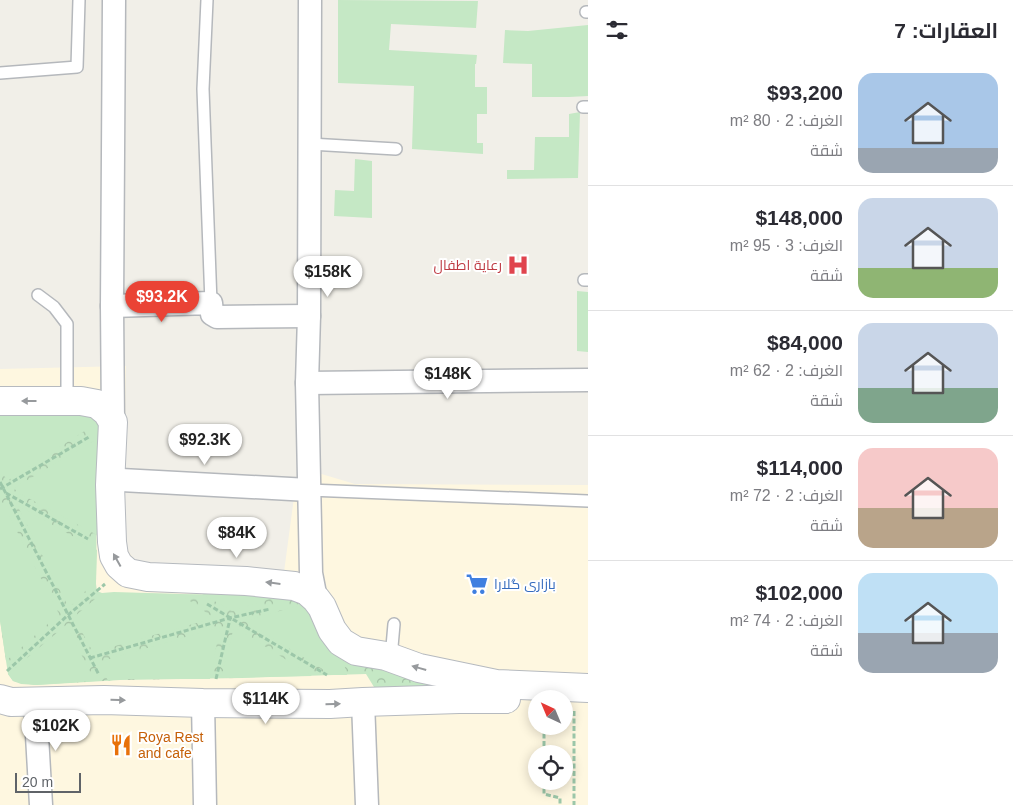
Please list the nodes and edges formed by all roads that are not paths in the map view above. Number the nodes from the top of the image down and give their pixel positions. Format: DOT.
graph roads {
  1 [pos="79,0"];
  2 [pos="114,0"];
  3 [pos="207,0"];
  4 [pos="310,0"];
  5 [pos="0,73"];
  6 [pos="310,144"];
  7 [pos="396,149"];
  8 [pos="38,295"];
  9 [pos="210,303"];
  10 [pos="112,306"];
  11 [pos="309,316"];
  12 [pos="588,380"];
  13 [pos="307,383"];
  14 [pos="0,401"];
  15 [pos="67,401"];
  16 [pos="113,422"];
  17 [pos="110,485"];
  18 [pos="309,490"];
  19 [pos="588,501"];
  20 [pos="316,599"];
  21 [pos="394,624"];
  22 [pos="391,658"];
  23 [pos="457,688"];
  24 [pos="209,692"];
  25 [pos="528,698"];
  26 [pos="578,699"];
  27 [pos="363,702"];
  28 [pos="11,704"];
  29 [pos="41,805"];
  30 [pos="205,805"];
  31 [pos="367,805"];
  1 -- 5 [label="lane"];
  2 -- 10 [label="street"];
  3 -- 9 [label="lane"];
  4 -- 6 [label="street"];
  6 -- 7 [label="lane"];
  6 -- 11 [label="street"];
  8 -- 15 [label="lane"];
  9 -- 10 [label="street"];
  9 -- 11 [label="street"];
  10 -- 16 [label="street"];
  11 -- 13 [label="street"];
  12 -- 13 [label="street"];
  13 -- 18 [label="street"];
  15 -- 14 [label="street, one-way"];
  15 -- 16 [label="street"];
  16 -- 17 [label="street"];
  17 -- 18 [label="street"];
  20 -- 17 [label="street, one-way"];
  18 -- 19 [label="lane"];
  18 -- 20 [label="street"];
  20 -- 22 [label="street"];
  21 -- 22 [label="lane"];
  23 -- 22 [label="street, one-way"];
  23 -- 25 [label="street"];
  23 -- 26 [label="street"];
  23 -- 27 [label="street"];
  24 -- 27 [label="street, one-way"];
  28 -- 24 [label="street, one-way"];
  24 -- 30 [label="street"];
  27 -- 31 [label="street"];
  28 -- 29 [label="street"];
}
